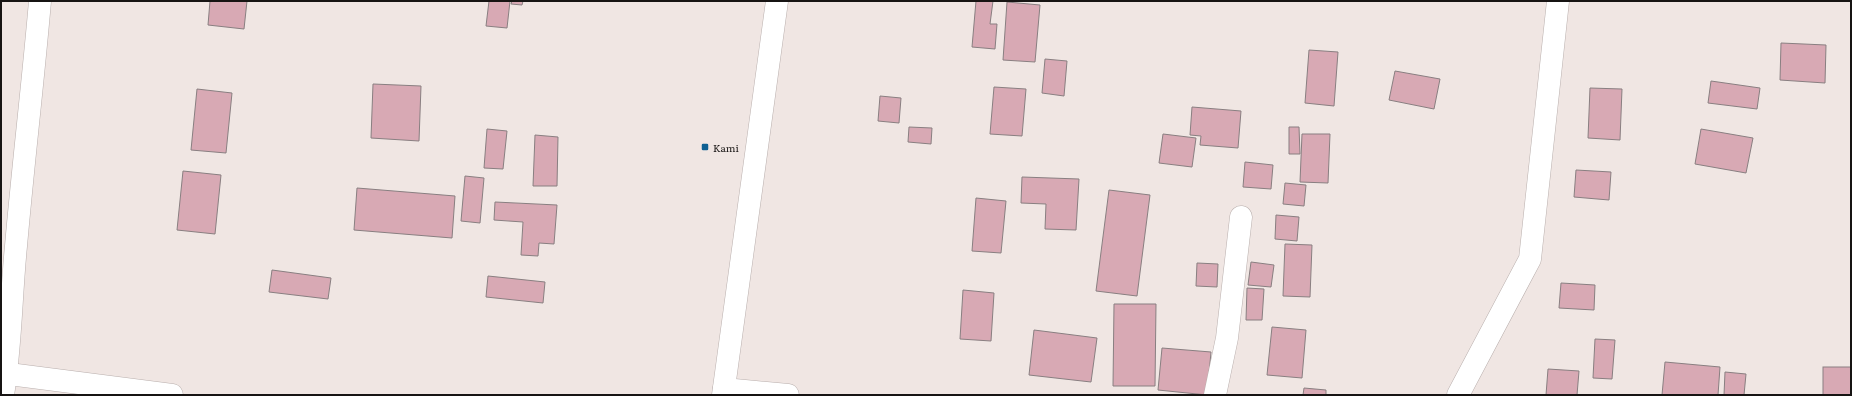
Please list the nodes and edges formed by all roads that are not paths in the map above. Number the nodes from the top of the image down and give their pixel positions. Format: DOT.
graph roads {
  1 [pos="40,1"];
  2 [pos="778,1"];
  3 [pos="1558,1"];
  4 [pos="1241,218"];
  5 [pos="4,373"];
  6 [pos="724,392"];
  7 [pos="3,395"];
  8 [pos="172,395"];
  9 [pos="788,395"];
  10 [pos="1215,395"];
  11 [pos="1458,395"];
  1 -- 5 [label="street"];
  2 -- 6 [label="street"];
  3 -- 11 [label="street"];
  4 -- 10 [label="street"];
  5 -- 7 [label="street"];
  5 -- 8 [label="street"];
  6 -- 9 [label="street"];
}
